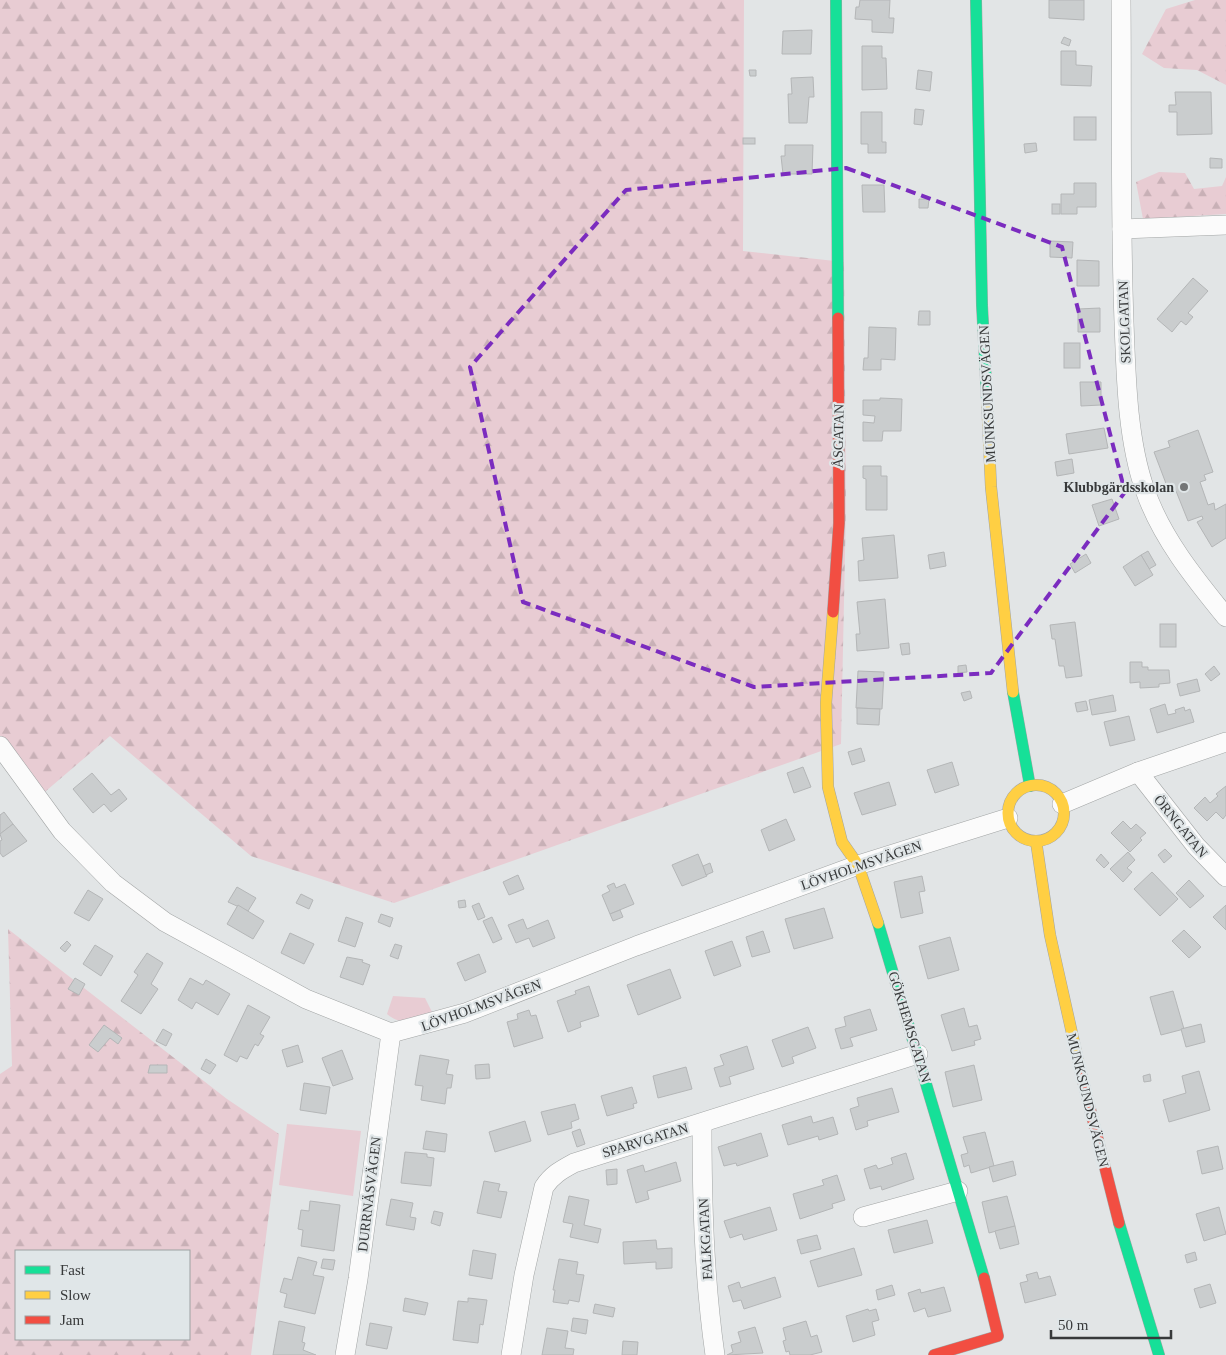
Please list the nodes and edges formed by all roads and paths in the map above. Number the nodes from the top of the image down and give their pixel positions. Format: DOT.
graph roads {
  1 [pos="836,0"];
  2 [pos="976,0"];
  3 [pos="1121,0"];
  4 [pos="1226,225"];
  5 [pos="1122,229"];
  6 [pos="1226,617"];
  7 [pos="1226,742"];
  8 [pos="0,746"];
  9 [pos="1138,772"];
  10 [pos="1030,786"];
  11 [pos="1062,804"];
  12 [pos="1008,818"];
  13 [pos="1036,841"];
  14 [pos="858,865"];
  15 [pos="1226,877"];
  16 [pos="391,1033"];
  17 [pos="918,1054"];
  18 [pos="702,1123"];
  19 [pos="958,1191"];
  20 [pos="863,1217"];
  21 [pos="345,1355"];
  22 [pos="511,1355"];
  23 [pos="715,1355"];
  24 [pos="934,1355"];
  25 [pos="1159,1355"];
  1 -- 14 [label="street, ÅSGATAN"];
  2 -- 10 [label="street, MUNKSUNDSVÄGEN"];
  3 -- 5 [label="street, SKOLGATAN"];
  4 -- 5 [label="street"];
  5 -- 6 [label="street, SKOLGATAN"];
  7 -- 9 [label="street"];
  8 -- 16 [label="street"];
  9 -- 11 [label="street"];
  9 -- 15 [label="street, ÖRNGATAN"];
  10 -- 11 [label="street"];
  10 -- 12 [label="street"];
  11 -- 13 [label="street"];
  12 -- 13 [label="street"];
  12 -- 14 [label="street, LÖVHOLMSVÄGEN"];
  13 -- 25 [label="street, MUNKSUNDSVÄGEN"];
  14 -- 16 [label="street, LÖVHOLMSVÄGEN"];
  14 -- 17 [label="street, GÖKHEMSGATAN"];
  16 -- 21 [label="street, DURRNÄSVÄGEN"];
  17 -- 18 [label="street, SPARVGATAN"];
  17 -- 19 [label="street, GÖKHEMSGATAN"];
  18 -- 22 [label="street, SPARVGATAN"];
  18 -- 23 [label="street, FALKGATAN"];
  19 -- 20 [label="street"];
  19 -- 24 [label="street, GÖKHEMSGATAN"];
}
